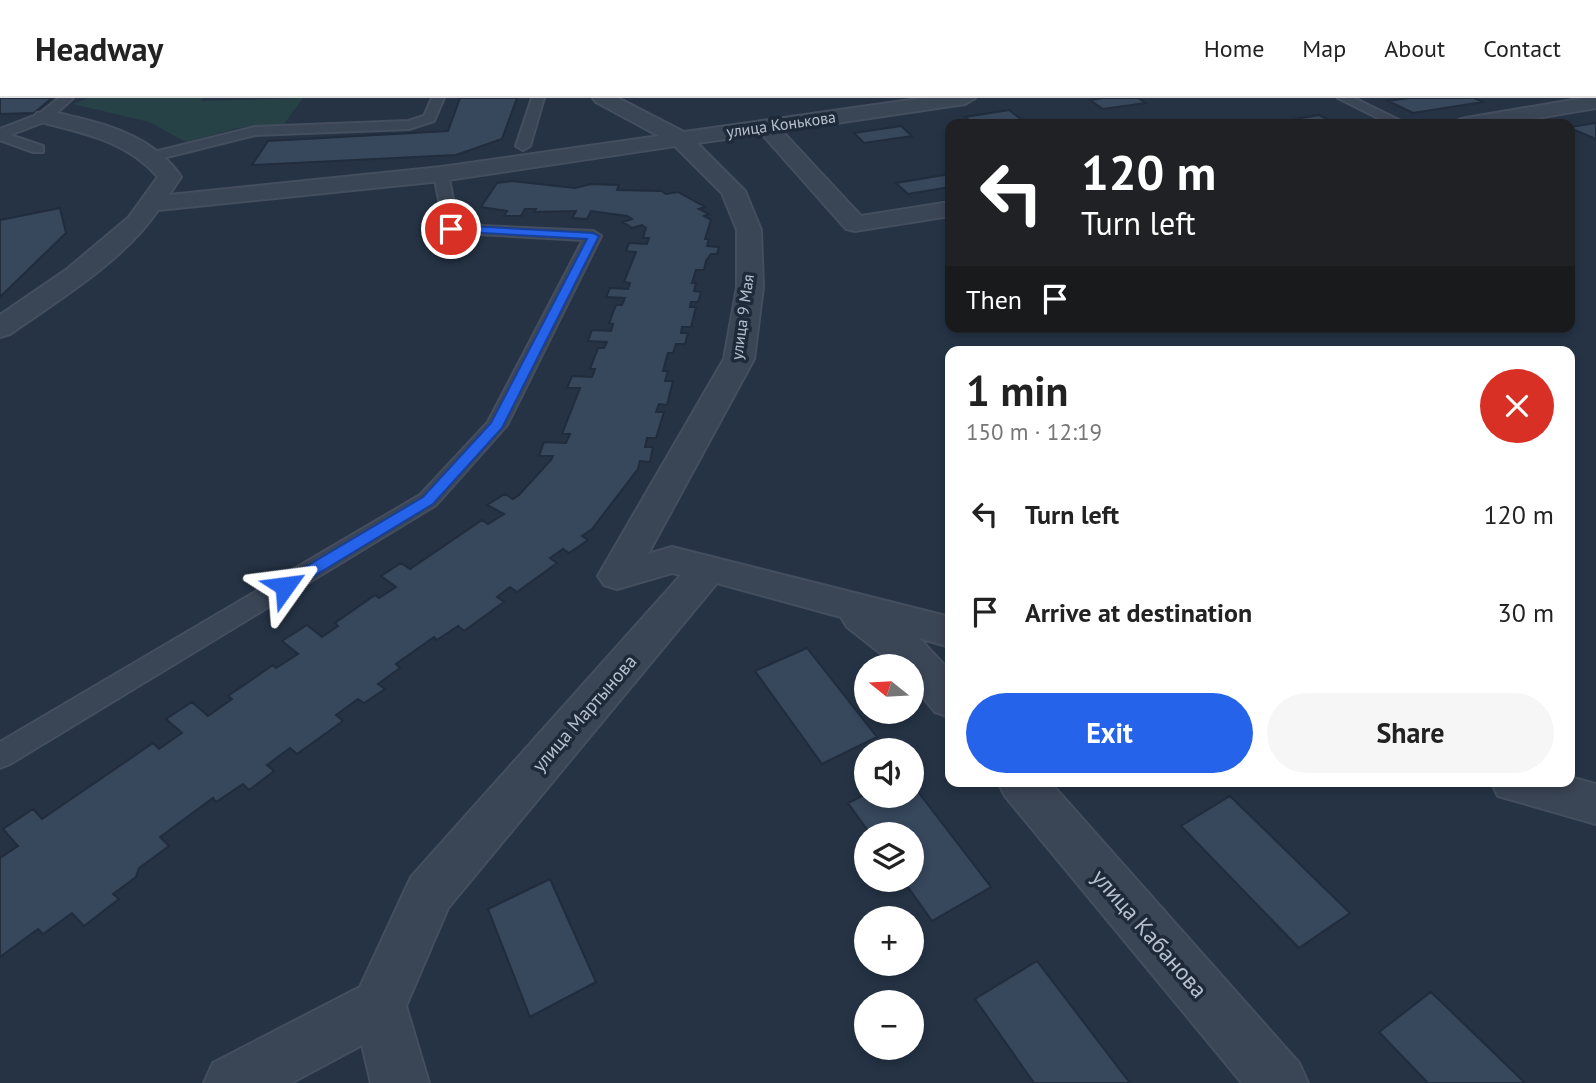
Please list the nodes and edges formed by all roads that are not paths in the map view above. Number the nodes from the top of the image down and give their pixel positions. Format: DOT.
graph roads {
  1 [pos="67,98"];
  2 [pos="438,98"];
  3 [pos="538,98"];
  4 [pos="603,98"];
  5 [pos="965,98"];
  6 [pos="1344,98"];
  7 [pos="1596,102"];
  8 [pos="44,117"];
  9 [pos="1389,119"];
  10 [pos="1496,119"];
  11 [pos="766,125"];
  12 [pos="0,134"];
  13 [pos="679,138"];
  14 [pos="523,146"];
  15 [pos="38,149"];
  16 [pos="151,157"];
  17 [pos="441,174"];
  18 [pos="151,204"];
  19 [pos="945,210"];
  20 [pos="0,328"];
  21 [pos="690,564"];
  22 [pos="842,604"];
  23 [pos="945,631"];
  24 [pos="945,694"];
  25 [pos="0,756"];
  26 [pos="1025,787"];
  27 [pos="1533,787"];
  28 [pos="1596,804"];
  29 [pos="379,1006"];
  30 [pos="233,1083"];
  31 [pos="400,1083"];
  32 [pos="1279,1083"];
  1 -- 8 [label="lane"];
  2 -- 16 [label="lane"];
  3 -- 14 [label="lane"];
  4 -- 13 [label="street, улица 9 Мая"];
  5 -- 11 [label="street, улица Конькова"];
  6 -- 9 [label="lane"];
  7 -- 10 [label="street"];
  8 -- 12 [label="lane"];
  8 -- 16 [label="street"];
  11 -- 13 [label="street, улица Конькова"];
  11 -- 19 [label="street"];
  12 -- 15 [label="lane"];
  13 -- 17 [label="street, улица Конькова"];
  13 -- 21 [label="street, улица 9 Мая"];
  16 -- 18 [label="street"];
  17 -- 18 [label="street, улица Конькова"];
  17 -- 25 [label="lane"];
  18 -- 20 [label="street"];
  21 -- 22 [label="street"];
  21 -- 29 [label="street, улица Мартынова"];
  22 -- 23 [label="street"];
  22 -- 24 [label="street"];
  26 -- 32 [label="street, улица Кабанова"];
  27 -- 28 [label="street"];
  29 -- 30 [label="street"];
  29 -- 31 [label="street"];
}
